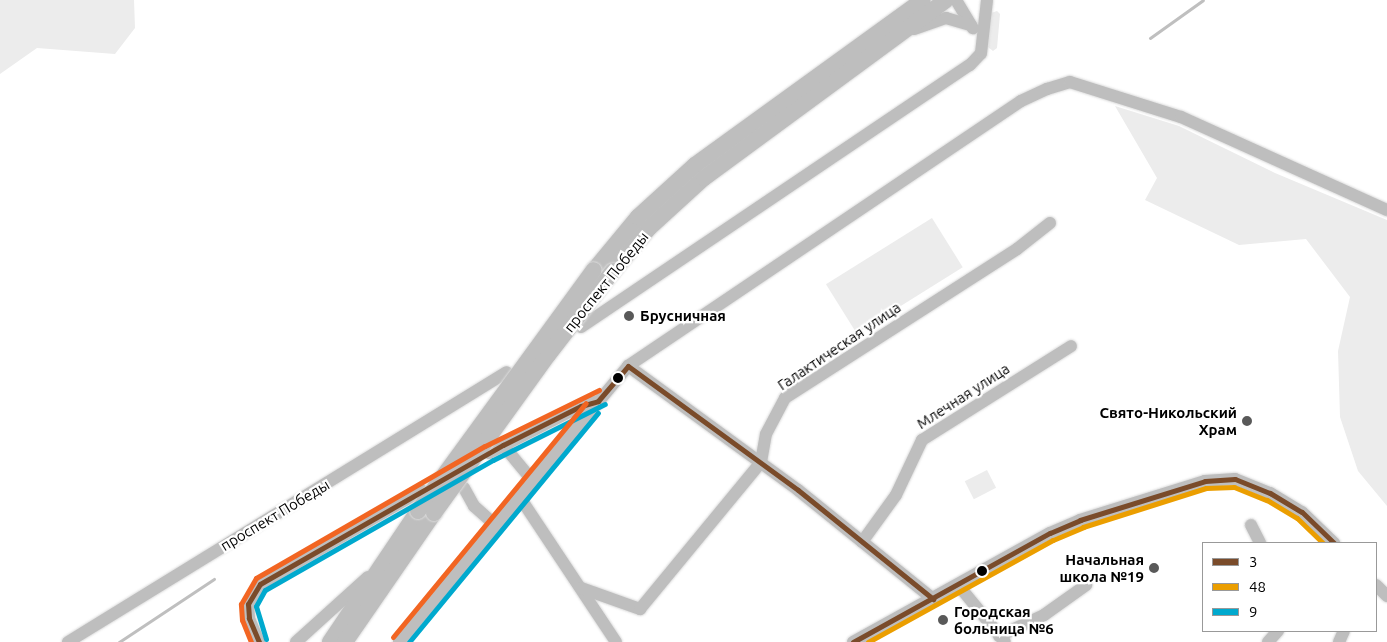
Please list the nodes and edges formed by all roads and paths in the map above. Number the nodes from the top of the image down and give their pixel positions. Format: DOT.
graph roads {
  1 [pos="923,0"];
  2 [pos="946,0"];
  3 [pos="956,0"];
  4 [pos="987,0"];
  5 [pos="971,24"];
  6 [pos="904,31"];
  7 [pos="983,42"];
  8 [pos="1387,210"];
  9 [pos="1050,223"];
  10 [pos="581,327"];
  11 [pos="1071,346"];
  12 [pos="628,366"];
  13 [pos="507,372"];
  14 [pos="598,402"];
  15 [pos="503,445"];
  16 [pos="489,453"];
  17 [pos="761,462"];
  18 [pos="532,480"];
  19 [pos="464,488"];
  20 [pos="422,490"];
  21 [pos="519,496"];
  22 [pos="426,512"];
  23 [pos="1251,525"];
  24 [pos="496,526"];
  25 [pos="862,542"];
  26 [pos="1260,542"];
  27 [pos="1333,542"];
  28 [pos="377,568"];
  29 [pos="1086,585"];
  30 [pos="959,586"];
  31 [pos="582,588"];
  32 [pos="1377,588"];
  33 [pos="1387,596"];
  34 [pos="933,599"];
  35 [pos="1277,632"];
  36 [pos="1002,639"];
  37 [pos="68,642"];
  38 [pos="259,642"];
  39 [pos="296,642"];
  40 [pos="330,642"];
  41 [pos="346,642"];
  42 [pos="399,642"];
  43 [pos="616,642"];
  44 [pos="853,642"];
  45 [pos="1268,642"];
  1 -- 22 [label="main road, проспект Победы, bridge"];
  2 -- 6 [label="main road, проспект Победы"];
  3 -- 5 [label="street"];
  4 -- 7 [label="street, проспект Победы"];
  5 -- 6 [label="street"];
  5 -- 7 [label="street"];
  6 -- 22 [label="main road, проспект Победы, bridge"];
  7 -- 10 [label="street, проспект Победы"];
  8 -- 12 [label="street"];
  9 -- 17 [label="street, Галактическая улица"];
  11 -- 25 [label="street, Млечная улица"];
  12 -- 14 [label="street"];
  12 -- 17 [label="street"];
  13 -- 37 [label="street, проспект Победы"];
  14 -- 15 [label="street"];
  14 -- 18 [label="street"];
  15 -- 16 [label="street"];
  15 -- 18 [label="street"];
  17 -- 25 [label="street"];
  17 -- 31 [label="street, Галактическая улица"];
  18 -- 21 [label="street"];
  19 -- 24 [label="street"];
  20 -- 38 [label="street"];
  21 -- 24 [label="street"];
  21 -- 31 [label="street"];
  22 -- 28 [label="main road, проспект Победы"];
  22 -- 41 [label="main road, проспект Победы"];
  23 -- 26 [label="street"];
  24 -- 42 [label="street"];
  25 -- 34 [label="street"];
  27 -- 30 [label="street"];
  28 -- 39 [label="street"];
  28 -- 40 [label="main road, проспект Победы"];
  29 -- 36 [label="street"];
  30 -- 34 [label="street"];
  30 -- 36 [label="street"];
  31 -- 43 [label="street"];
  32 -- 33 [label="street"];
  34 -- 44 [label="street"];
  35 -- 45 [label="street"];
}
